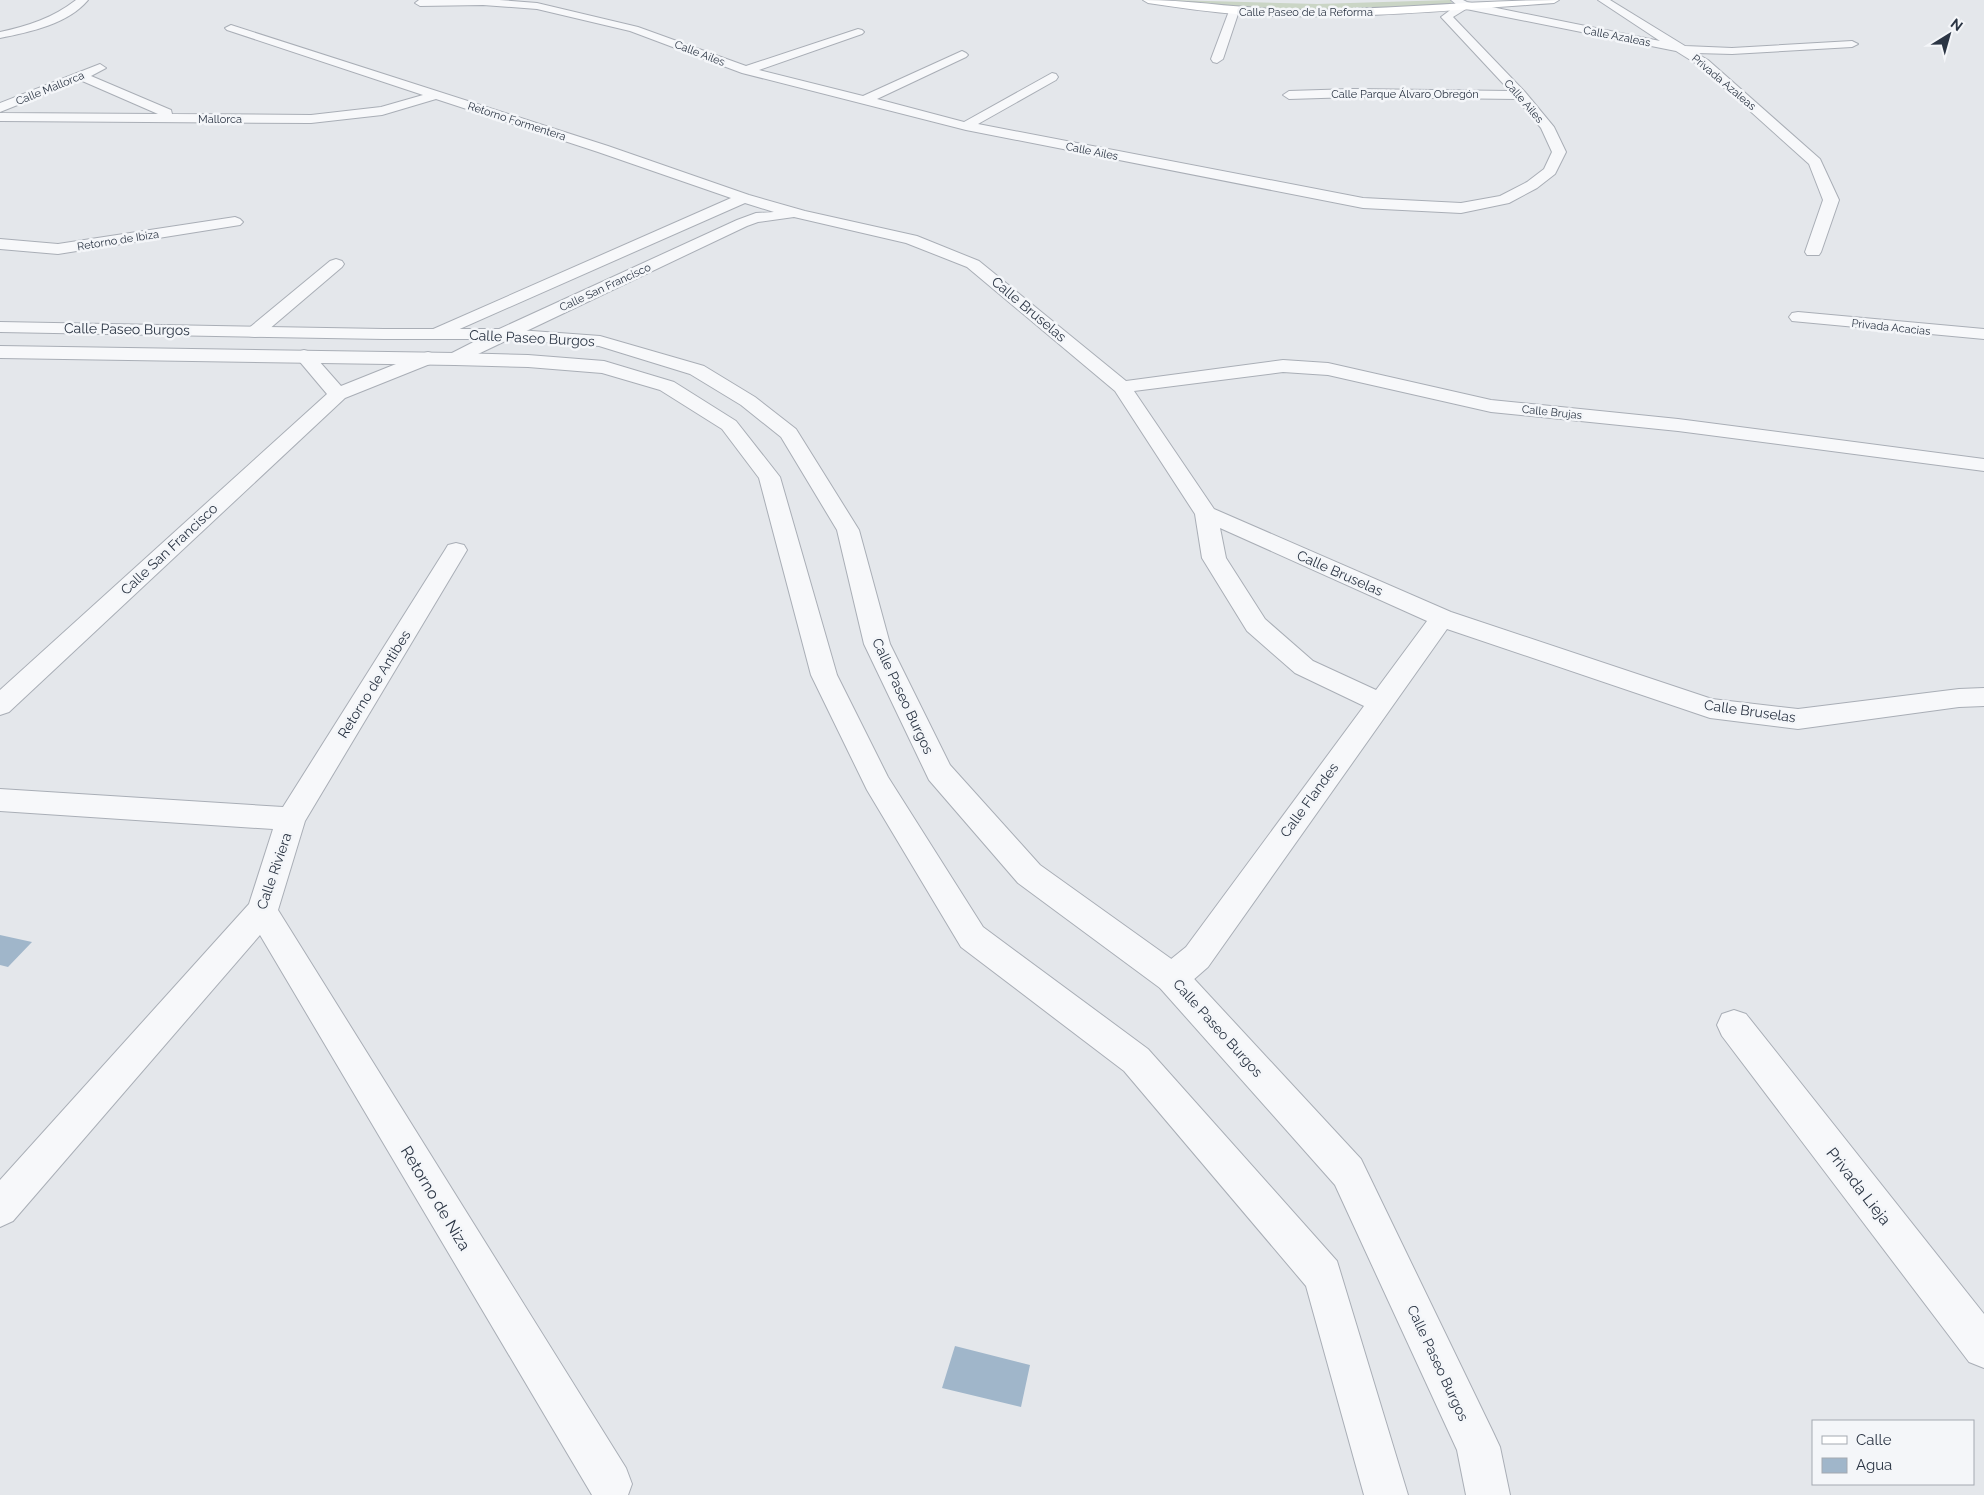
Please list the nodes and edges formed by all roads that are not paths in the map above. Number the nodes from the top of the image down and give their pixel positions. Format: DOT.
graph roads {
  1 [pos="83,0"];
  2 [pos="1148,0"];
  3 [pos="1554,0"];
  4 [pos="1603,0"];
  5 [pos="420,3"];
  6 [pos="1460,3"];
  7 [pos="1234,11"];
  8 [pos="231,28"];
  9 [pos="858,32"];
  10 [pos="0,35"];
  11 [pos="1852,44"];
  12 [pos="1685,50"];
  13 [pos="962,55"];
  14 [pos="1217,59"];
  15 [pos="100,68"];
  16 [pos="746,70"];
  17 [pos="80,76"];
  18 [pos="1052,77"];
  19 [pos="436,95"];
  20 [pos="1289,95"];
  21 [pos="1521,95"];
  22 [pos="863,101"];
  23 [pos="0,108"];
  24 [pos="0,117"];
  25 [pos="179,118"];
  26 [pos="966,126"];
  27 [pos="744,198"];
  28 [pos="724,207"];
  29 [pos="802,215"];
  30 [pos="756,218"];
  31 [pos="235,222"];
  32 [pos="0,244"];
  33 [pos="1813,252"];
  34 [pos="336,264"];
  35 [pos="1798,318"];
  36 [pos="0,327"];
  37 [pos="255,332"];
  38 [pos="384,334"];
  39 [pos="503,334"];
  40 [pos="1984,334"];
  41 [pos="432,346"];
  42 [pos="0,352"];
  43 [pos="304,356"];
  44 [pos="368,357"];
  45 [pos="455,359"];
  46 [pos="1122,387"];
  47 [pos="338,394"];
  48 [pos="1984,465"];
  49 [pos="1206,514"];
  50 [pos="456,550"];
  51 [pos="1442,618"];
  52 [pos="1984,697"];
  53 [pos="1379,702"];
  54 [pos="0,705"];
  55 [pos="0,800"];
  56 [pos="291,818"];
  57 [pos="262,911"];
  58 [pos="1172,978"];
  59 [pos="1734,1025"];
  60 [pos="0,1208"];
  61 [pos="1984,1347"];
  62 [pos="610,1484"];
  63 [pos="1386,1495"];
  64 [pos="1488,1495"];
  1 -- 10 [label="street"];
  2 -- 7 [label="main road, Calle Paseo de la Reforma"];
  3 -- 6 [label="main road, Calle Paseo de la Reforma"];
  4 -- 12 [label="street, Calle Azaleas"];
  5 -- 16 [label="street, Calle Ailes"];
  6 -- 7 [label="main road, Calle Paseo de la Reforma"];
  6 -- 12 [label="street, Calle Azaleas"];
  6 -- 21 [label="street, Calle Ailes"];
  7 -- 14 [label="street"];
  8 -- 19 [label="street, Retorno Formentera"];
  9 -- 16 [label="street"];
  11 -- 12 [label="street, Privada Azaleas"];
  12 -- 33 [label="street, Privada Azaleas"];
  13 -- 22 [label="street"];
  15 -- 17 [label="street, Calle Mallorca"];
  16 -- 22 [label="street, Calle Ailes"];
  17 -- 23 [label="street, Calle Mallorca"];
  17 -- 25 [label="street"];
  18 -- 26 [label="street"];
  19 -- 25 [label="street, Mallorca"];
  19 -- 27 [label="street, Retorno Formentera"];
  20 -- 21 [label="street, Calle Parque Álvaro Obregón"];
  21 -- 26 [label="street, Calle Ailes"];
  22 -- 26 [label="street, Calle Ailes"];
  24 -- 25 [label="street, Mallorca"];
  27 -- 28 [label="street, Calle San Francisco"];
  27 -- 29 [label="street, Retorno Formentera"];
  28 -- 30 [label="street, Calle San Francisco"];
  28 -- 41 [label="street, Calle San Francisco"];
  29 -- 30 [label="street, Calle San Francisco"];
  29 -- 46 [label="street, Calle Bruselas"];
  30 -- 39 [label="street, Calle San Francisco"];
  31 -- 32 [label="street, Retorno de Ibiza"];
  34 -- 37 [label="street"];
  35 -- 40 [label="street, Privada Acacias"];
  36 -- 37 [label="street, Calle Paseo Burgos"];
  37 -- 38 [label="street, Calle Paseo Burgos"];
  38 -- 41 [label="street, Calle Paseo Burgos"];
  38 -- 44 [label="street"];
  39 -- 41 [label="street, Calle Paseo Burgos"];
  39 -- 45 [label="street, Calle San Francisco"];
  39 -- 58 [label="street, Calle Paseo Burgos"];
  41 -- 44 [label="street, Calle Paseo Burgos"];
  41 -- 45 [label="street, Calle Paseo Burgos"];
  41 -- 47 [label="street, Calle San Francisco"];
  42 -- 43 [label="street, Calle Paseo Burgos"];
  43 -- 44 [label="street, Calle Paseo Burgos"];
  43 -- 47 [label="street"];
  45 -- 63 [label="street, Calle Paseo Burgos"];
  46 -- 48 [label="street, Calle Brujas"];
  46 -- 49 [label="street, Calle Bruselas"];
  47 -- 54 [label="street, Calle San Francisco"];
  49 -- 51 [label="street, Calle Bruselas"];
  49 -- 53 [label="street"];
  50 -- 56 [label="street, Retorno de Antibes"];
  51 -- 52 [label="street, Calle Bruselas"];
  51 -- 53 [label="street, Calle Flandes"];
  53 -- 58 [label="street, Calle Flandes"];
  55 -- 56 [label="street, Calle Riviera"];
  56 -- 57 [label="street, Calle Riviera"];
  57 -- 60 [label="street, Calle Riviera"];
  57 -- 62 [label="street, Retorno de Niza"];
  58 -- 64 [label="street, Calle Paseo Burgos"];
  59 -- 61 [label="street, Privada Lieja"];
}
